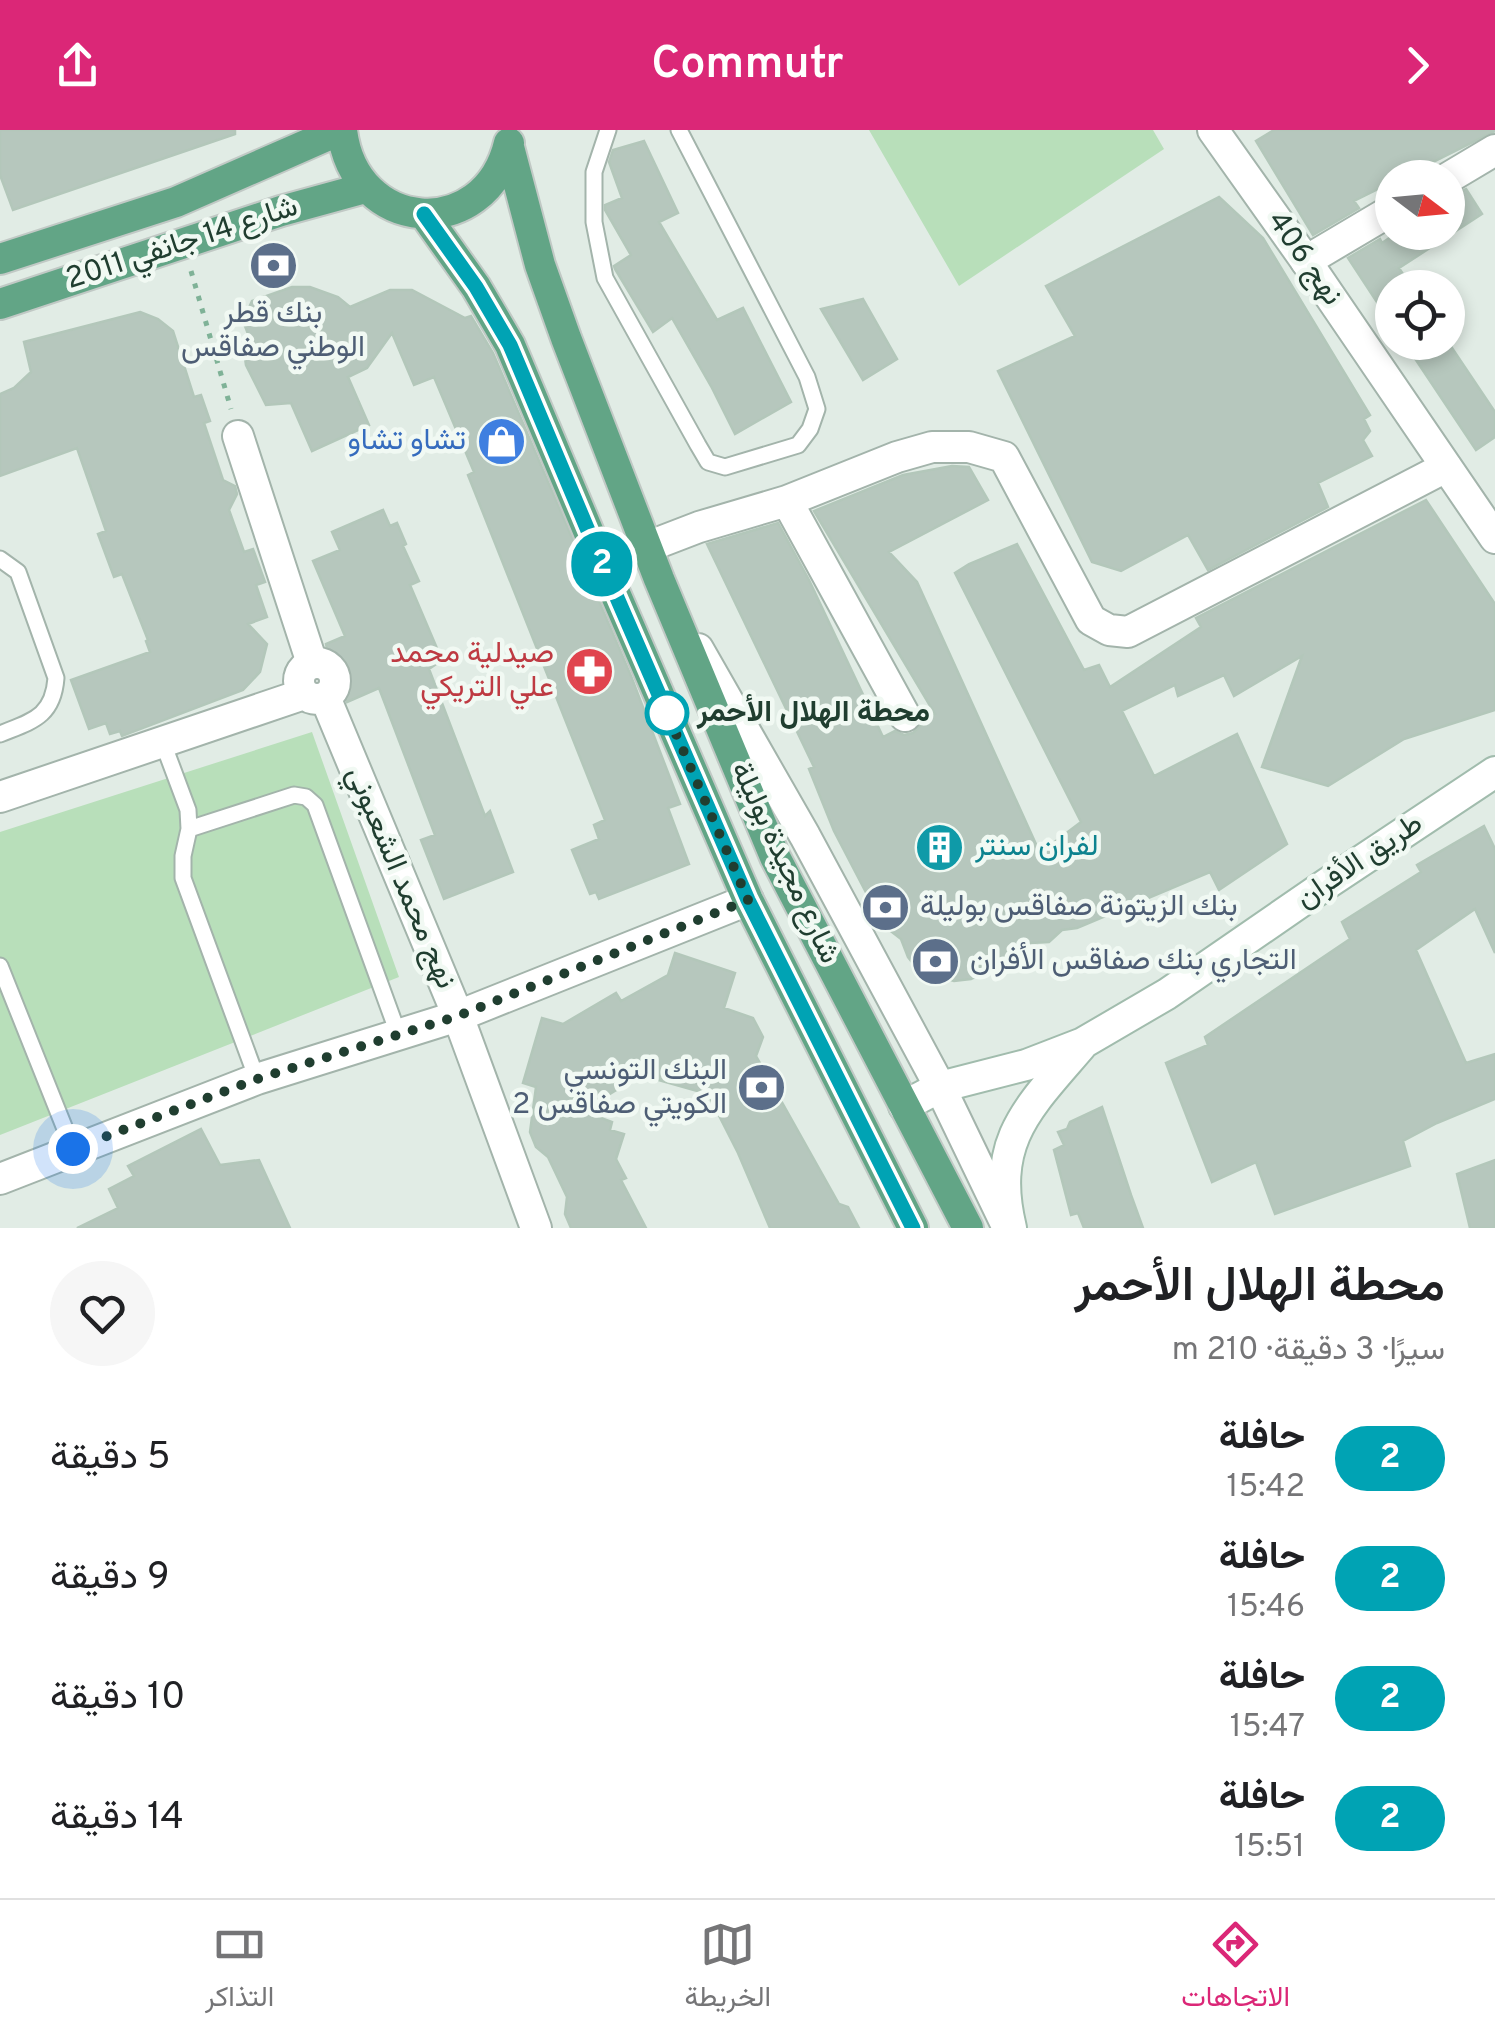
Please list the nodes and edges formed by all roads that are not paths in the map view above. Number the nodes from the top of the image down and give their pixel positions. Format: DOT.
graph roads {
  1 [pos="341,130"];
  2 [pos="608,130"];
  3 [pos="679,130"];
  4 [pos="1213,130"];
  5 [pos="510,138"];
  6 [pos="1495,150"];
  7 [pos="1465,168"];
  8 [pos="365,188"];
  9 [pos="424,214"];
  10 [pos="1375,220"];
  11 [pos="0,260"];
  12 [pos="1306,261"];
  13 [pos="0,304"];
  14 [pos="238,436"];
  15 [pos="1446,467"];
  16 [pos="788,501"];
  17 [pos="1495,538"];
  18 [pos="647,547"];
  19 [pos="0,559"];
  20 [pos="659,579"];
  21 [pos="314,695"];
  22 [pos="905,716"];
  23 [pos="0,734"];
  24 [pos="163,743"];
  25 [pos="1495,772"];
  26 [pos="0,797"];
  27 [pos="189,828"];
  28 [pos="748,900"];
  29 [pos="0,966"];
  30 [pos="458,1016"];
  31 [pos="399,1036"];
  32 [pos="1083,1043"];
  33 [pos="257,1079"];
  34 [pos="940,1088"];
  35 [pos="904,1106"];
  36 [pos="73,1149"];
  37 [pos="0,1179"];
  38 [pos="536,1228"];
  39 [pos="913,1228"];
  40 [pos="968,1228"];
  41 [pos="1009,1228"];
  1 -- 8 [label="main road"];
  1 -- 11 [label="main road, شارع 14 جانفي 2011"];
  2 -- 3 [label="lane"];
  4 -- 12 [label="street, نهج 406"];
  5 -- 9 [label="main road"];
  5 -- 18 [label="main road, شارع مجيدة بوليلة"];
  6 -- 7 [label="street"];
  8 -- 9 [label="main road"];
  8 -- 13 [label="main road, شارع 14 جانفي 2011"];
  9 -- 28 [label="main road, شارع مجيدة بوليلة"];
  10 -- 12 [label="street"];
  12 -- 15 [label="street, نهج 406"];
  14 -- 21 [label="street"];
  15 -- 16 [label="street"];
  15 -- 17 [label="street, نهج 406"];
  16 -- 18 [label="street"];
  16 -- 22 [label="street"];
  18 -- 20 [label="main road, شارع مجيدة بوليلة"];
  19 -- 23 [label="lane"];
  20 -- 34 [label="street"];
  20 -- 35 [label="main road, شارع مجيدة بوليلة"];
  21 -- 24 [label="street"];
  21 -- 30 [label="street, نهج محمد الشعبوني"];
  24 -- 26 [label="street"];
  24 -- 27 [label="lane"];
  25 -- 32 [label="street, طريق الأفران"];
  27 -- 31 [label="lane"];
  27 -- 33 [label="lane"];
  28 -- 30 [label="street"];
  28 -- 39 [label="main road, شارع مجيدة بوليلة"];
  29 -- 36 [label="lane"];
  30 -- 31 [label="street"];
  30 -- 38 [label="street, نهج محمد الشعبوني"];
  31 -- 33 [label="street"];
  32 -- 34 [label="street, طريق الأفران"];
  32 -- 41 [label="street"];
  33 -- 36 [label="street"];
  34 -- 35 [label="street, طريق الأفران"];
  34 -- 41 [label="street"];
  35 -- 40 [label="main road, شارع مجيدة بوليلة"];
  36 -- 37 [label="street"];
}
